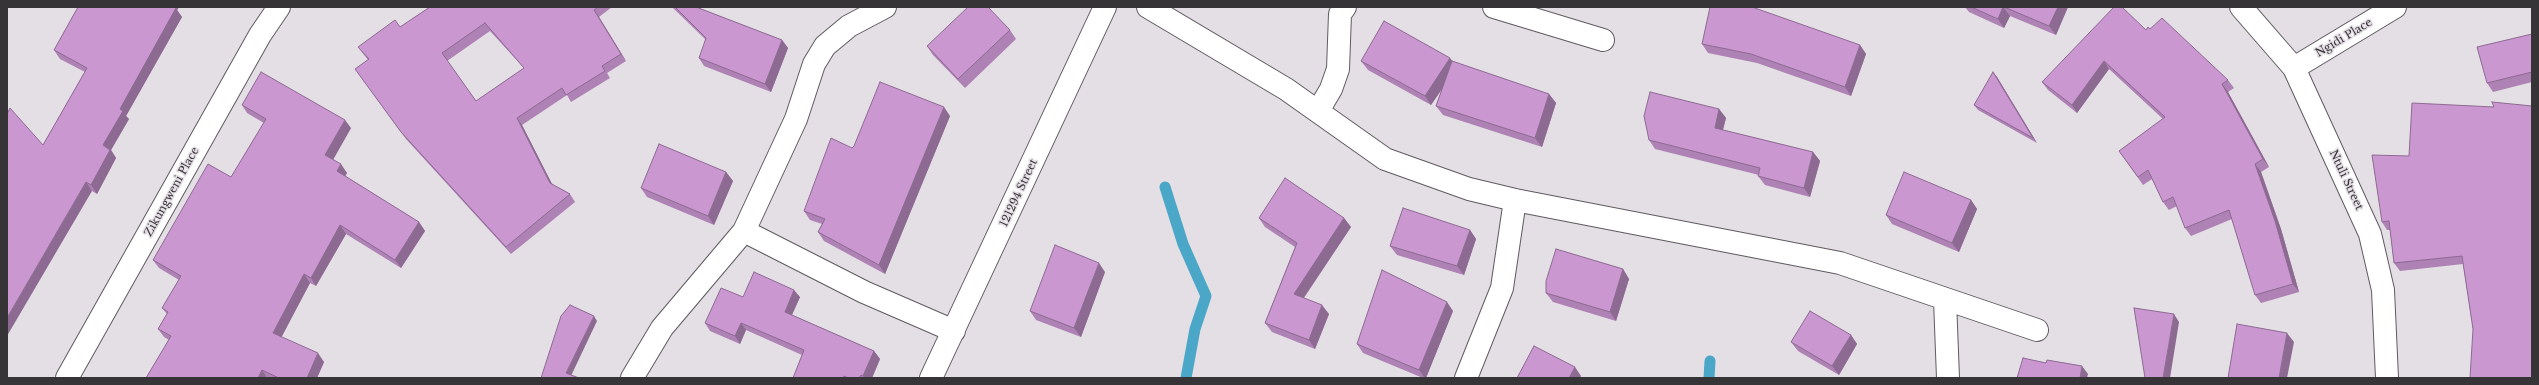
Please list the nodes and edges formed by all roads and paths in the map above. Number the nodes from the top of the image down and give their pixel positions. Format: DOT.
graph roads {
  1 [pos="279,7"];
  2 [pos="885,7"];
  3 [pos="1105,7"];
  4 [pos="1148,7"];
  5 [pos="1345,7"];
  6 [pos="1494,7"];
  7 [pos="2241,7"];
  8 [pos="2395,7"];
  9 [pos="1603,40"];
  10 [pos="2294,68"];
  11 [pos="1318,111"];
  12 [pos="1515,200"];
  13 [pos="744,231"];
  14 [pos="1945,300"];
  15 [pos="2037,330"];
  16 [pos="954,331"];
  17 [pos="67,378"];
  18 [pos="632,378"];
  19 [pos="930,378"];
  20 [pos="1466,378"];
  21 [pos="1948,378"];
  22 [pos="2387,378"];
  1 -- 17 [label="street, Zikungweni Place"];
  2 -- 13 [label="street"];
  3 -- 16 [label="street, 121294 Street"];
  4 -- 11 [label="street"];
  5 -- 11 [label="street"];
  6 -- 9 [label="street"];
  7 -- 10 [label="street, Ntuli Street"];
  8 -- 10 [label="street, Ngidi Place"];
  10 -- 22 [label="street, Ntuli Street"];
  11 -- 12 [label="street"];
  12 -- 14 [label="street"];
  12 -- 20 [label="street"];
  13 -- 16 [label="street"];
  13 -- 18 [label="street"];
  14 -- 15 [label="street"];
  14 -- 21 [label="street"];
  16 -- 19 [label="street, 121294 Street"];
}
